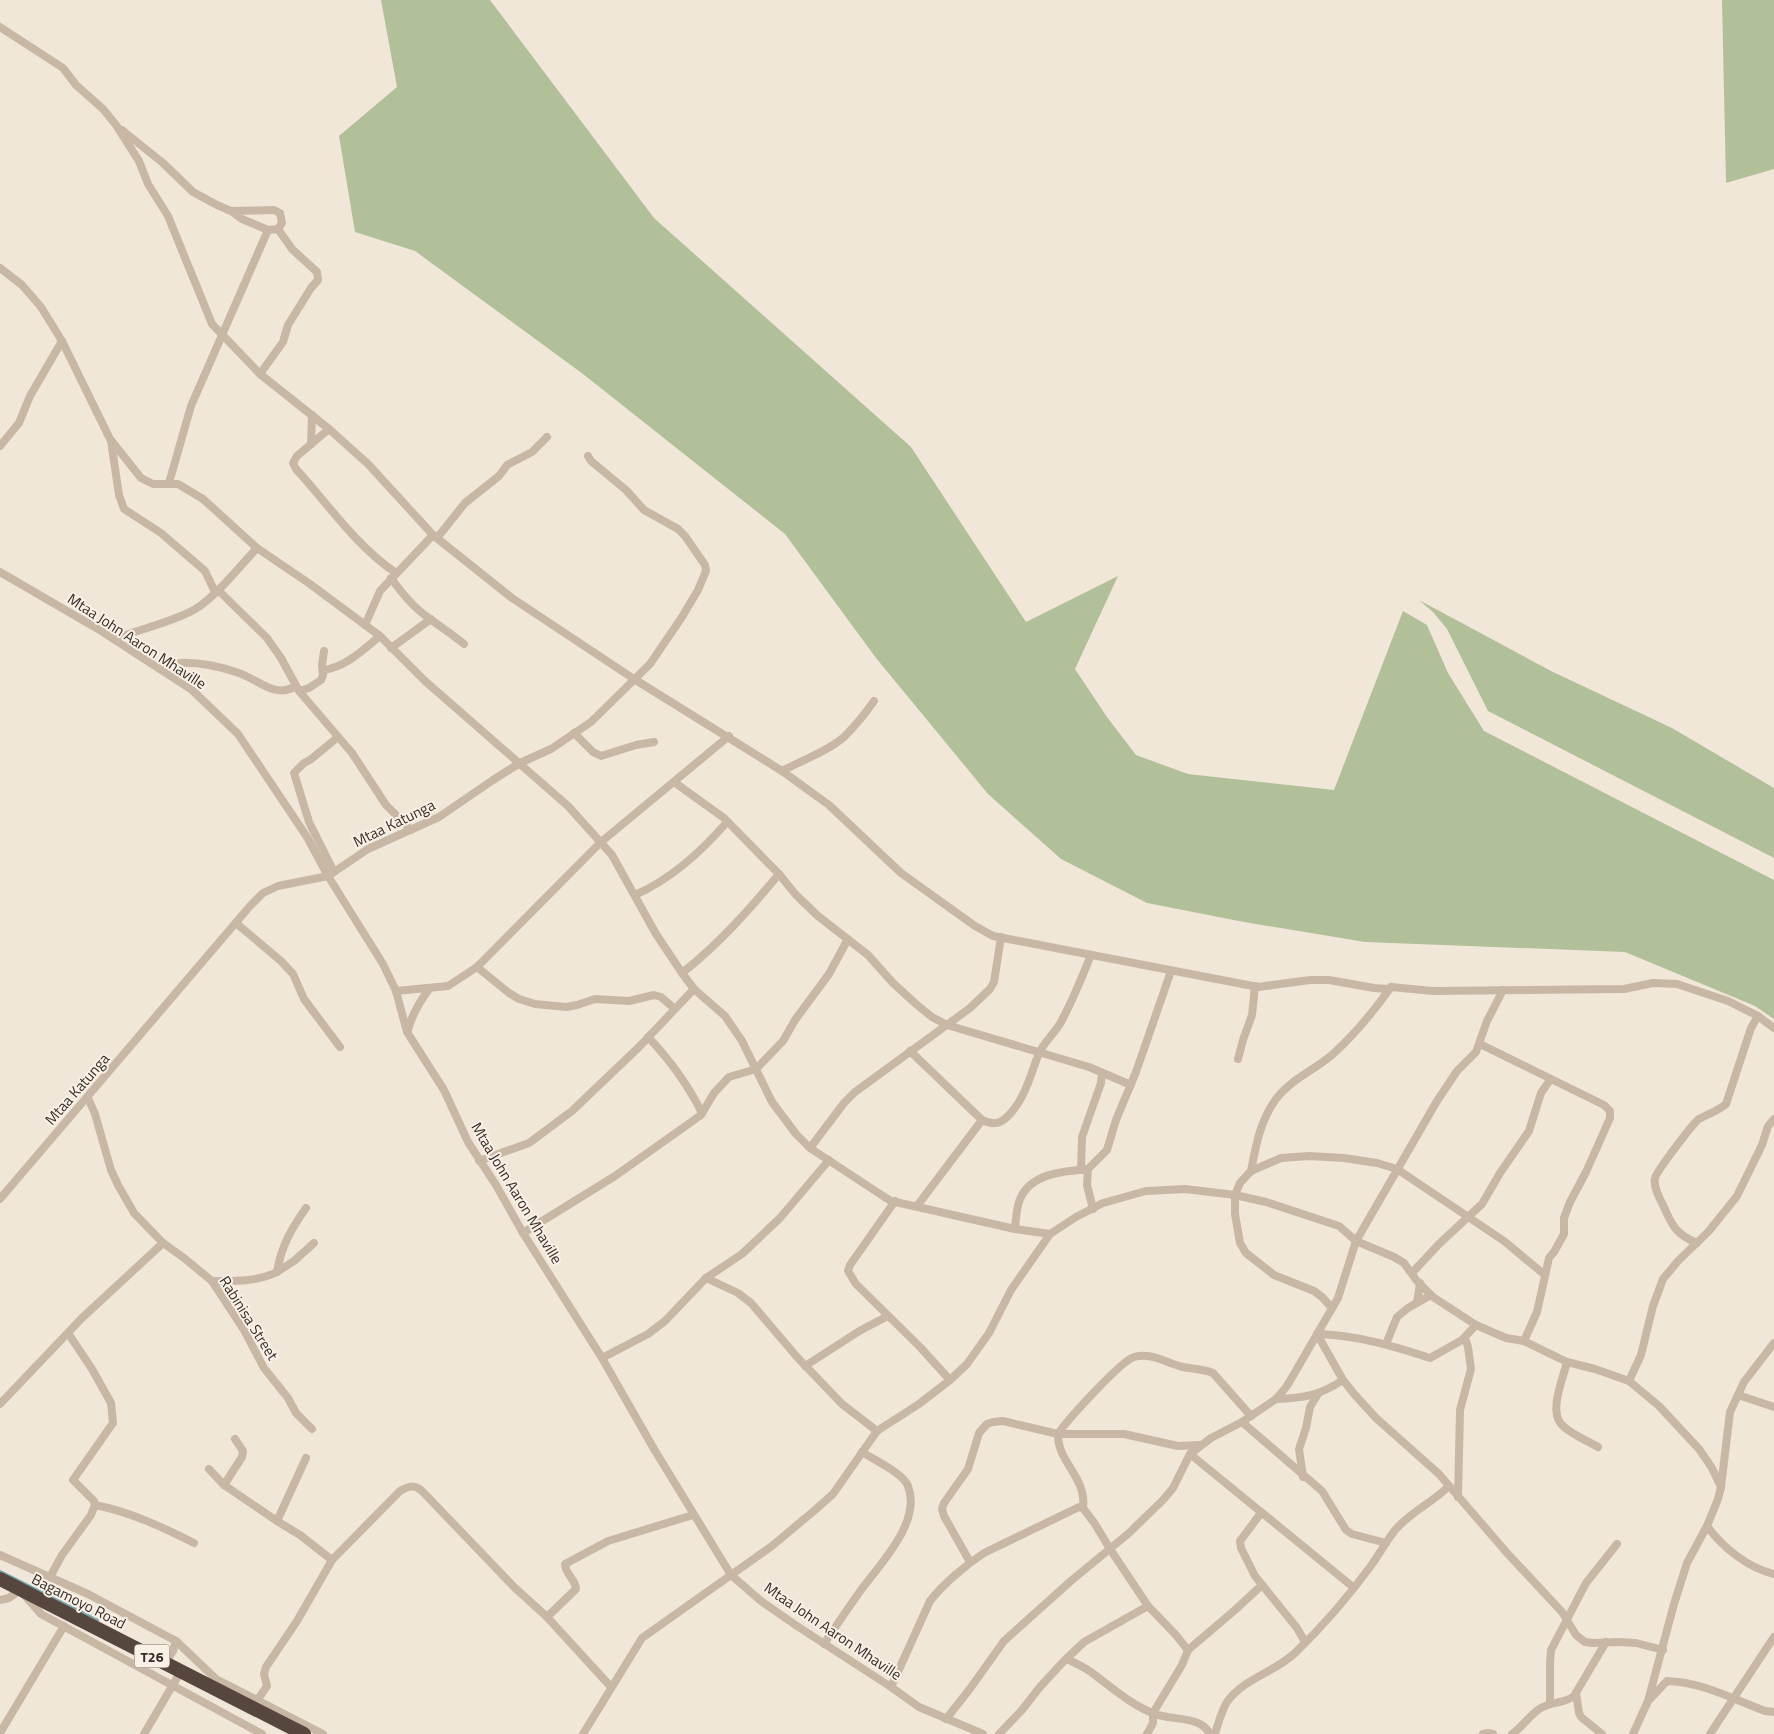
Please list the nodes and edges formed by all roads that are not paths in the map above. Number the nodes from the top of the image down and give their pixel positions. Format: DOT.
graph roads {
  1 [pos="0,27"];
  2 [pos="116,125"];
  3 [pos="230,211"];
  4 [pos="278,229"];
  5 [pos="268,230"];
  6 [pos="0,268"];
  7 [pos="223,333"];
  8 [pos="62,341"];
  9 [pos="260,374"];
  10 [pos="312,415"];
  11 [pos="329,429"];
  12 [pos="547,437"];
  13 [pos="111,440"];
  14 [pos="311,444"];
  15 [pos="0,446"];
  16 [pos="588,456"];
  17 [pos="169,483"];
  18 [pos="435,536"];
  19 [pos="256,548"];
  20 [pos="0,572"];
  21 [pos="394,575"];
  22 [pos="216,591"];
  23 [pos="430,619"];
  24 [pos="365,625"];
  25 [pos="380,636"];
  26 [pos="114,639"];
  27 [pos="464,644"];
  28 [pos="390,648"];
  29 [pos="324,651"];
  30 [pos="160,669"];
  31 [pos="324,670"];
  32 [pos="634,679"];
  33 [pos="297,689"];
  34 [pos="874,701"];
  35 [pos="574,734"];
  36 [pos="728,736"];
  37 [pos="338,737"];
  38 [pos="654,742"];
  39 [pos="520,763"];
  40 [pos="782,771"];
  41 [pos="674,782"];
  42 [pos="728,822"];
  43 [pos="410,830"];
  44 [pos="601,842"];
  45 [pos="331,874"];
  46 [pos="779,874"];
  47 [pos="635,895"];
  48 [pos="236,922"];
  49 [pos="1001,938"];
  50 [pos="848,939"];
  51 [pos="1091,955"];
  52 [pos="477,967"];
  53 [pos="1171,971"];
  54 [pos="682,973"];
  55 [pos="1255,986"];
  56 [pos="1391,987"];
  57 [pos="429,989"];
  58 [pos="694,989"];
  59 [pos="1503,990"];
  60 [pos="396,991"];
  61 [pos="675,1009"];
  62 [pos="1758,1016"];
  63 [pos="947,1024"];
  64 [pos="1774,1028"];
  65 [pos="407,1032"];
  66 [pos="648,1037"];
  67 [pos="1480,1044"];
  68 [pos="340,1047"];
  69 [pos="910,1051"];
  70 [pos="1040,1053"];
  71 [pos="1238,1059"];
  72 [pos="756,1070"];
  73 [pos="1102,1073"];
  74 [pos="1550,1080"];
  75 [pos="1131,1084"];
  76 [pos="88,1098"];
  77 [pos="702,1113"];
  78 [pos="982,1120"];
  79 [pos="1774,1120"];
  80 [pos="810,1148"];
  81 [pos="829,1160"];
  82 [pos="480,1161"];
  83 [pos="1397,1169"];
  84 [pos="1084,1170"];
  85 [pos="1251,1171"];
  86 [pos="1235,1195"];
  87 [pos="0,1198"];
  88 [pos="895,1201"];
  89 [pos="917,1206"];
  90 [pos="306,1208"];
  91 [pos="1094,1209"];
  92 [pos="1467,1218"];
  93 [pos="1015,1229"];
  94 [pos="523,1233"];
  95 [pos="1050,1234"];
  96 [pos="1356,1240"];
  97 [pos="162,1243"];
  98 [pos="314,1243"];
  99 [pos="1697,1243"];
  100 [pos="277,1272"];
  101 [pos="1412,1273"];
  102 [pos="1546,1275"];
  103 [pos="706,1278"];
  104 [pos="212,1281"];
  105 [pos="1420,1283"];
  106 [pos="1431,1295"];
  107 [pos="1417,1303"];
  108 [pos="1332,1308"];
  109 [pos="888,1316"];
  110 [pos="1476,1325"];
  111 [pos="68,1333"];
  112 [pos="1316,1334"];
  113 [pos="1465,1338"];
  114 [pos="1524,1341"];
  115 [pos="1774,1343"];
  116 [pos="1386,1344"];
  117 [pos="602,1358"];
  118 [pos="1567,1362"];
  119 [pos="805,1366"];
  120 [pos="950,1380"];
  121 [pos="1342,1380"];
  122 [pos="1629,1382"];
  123 [pos="1318,1394"];
  124 [pos="1738,1395"];
  125 [pos="1276,1399"];
  126 [pos="0,1404"];
  127 [pos="1774,1407"];
  128 [pos="1251,1416"];
  129 [pos="1242,1422"];
  130 [pos="312,1429"];
  131 [pos="877,1431"];
  132 [pos="1058,1434"];
  133 [pos="235,1439"];
  134 [pos="1200,1445"];
  135 [pos="1598,1447"];
  136 [pos="862,1452"];
  137 [pos="1190,1454"];
  138 [pos="306,1458"];
  139 [pos="209,1470"];
  140 [pos="1303,1477"];
  141 [pos="224,1485"];
  142 [pos="1449,1486"];
  143 [pos="1721,1487"];
  144 [pos="1458,1497"];
  145 [pos="95,1505"];
  146 [pos="1083,1508"];
  147 [pos="1261,1513"];
  148 [pos="693,1515"];
  149 [pos="277,1521"];
  150 [pos="1707,1526"];
  151 [pos="194,1543"];
  152 [pos="1386,1543"];
  153 [pos="1616,1544"];
  154 [pos="1110,1549"];
  155 [pos="0,1555"];
  156 [pos="332,1560"];
  157 [pos="970,1562"];
  158 [pos="1774,1574"];
  159 [pos="731,1575"];
  160 [pos="50,1577"];
  161 [pos="0,1579"];
  162 [pos="1262,1585"];
  163 [pos="1353,1587"];
  164 [pos="20,1590"];
  165 [pos="0,1600"];
  166 [pos="1148,1606"];
  167 [pos="546,1616"];
  168 [pos="1567,1620"];
  169 [pos="64,1626"];
  170 [pos="1774,1637"];
  171 [pos="176,1641"];
  172 [pos="1305,1642"];
  173 [pos="1606,1642"];
  174 [pos="824,1644"];
  175 [pos="1188,1650"];
  176 [pos="1663,1650"];
  177 [pos="1067,1659"];
  178 [pos="165,1663"];
  179 [pos="181,1671"];
  180 [pos="171,1686"];
  181 [pos="611,1687"];
  182 [pos="891,1687"];
  183 [pos="1576,1693"];
  184 [pos="1733,1699"];
  185 [pos="1648,1701"];
  186 [pos="1550,1703"];
  187 [pos="254,1705"];
  188 [pos="1774,1712"];
  189 [pos="1153,1713"];
  190 [pos="946,1718"];
  191 [pos="0,1733"];
  192 [pos="144,1734"];
  193 [pos="262,1734"];
  194 [pos="304,1734"];
  195 [pos="322,1734"];
  196 [pos="583,1734"];
  197 [pos="983,1734"];
  198 [pos="999,1734"];
  199 [pos="1147,1734"];
  200 [pos="1210,1734"];
  201 [pos="1214,1734"];
  202 [pos="1483,1734"];
  203 [pos="1493,1734"];
  204 [pos="1512,1734"];
  205 [pos="1602,1734"];
  206 [pos="1633,1734"];
  207 [pos="1710,1734"];
  1 -- 2 [label="street"];
  2 -- 3 [label="street"];
  2 -- 7 [label="street"];
  3 -- 4 [label="street"];
  3 -- 5 [label="street"];
  4 -- 5 [label="street"];
  4 -- 9 [label="street"];
  5 -- 7 [label="street"];
  6 -- 8 [label="street"];
  7 -- 9 [label="street"];
  7 -- 17 [label="street"];
  8 -- 13 [label="street"];
  8 -- 15 [label="street"];
  9 -- 10 [label="street"];
  10 -- 11 [label="street"];
  10 -- 14 [label="street"];
  11 -- 14 [label="street"];
  11 -- 18 [label="street"];
  12 -- 18 [label="street"];
  13 -- 17 [label="street"];
  13 -- 22 [label="street"];
  14 -- 21 [label="street"];
  16 -- 32 [label="street, Mtaa Katunga"];
  17 -- 19 [label="street"];
  18 -- 21 [label="street"];
  18 -- 32 [label="street"];
  19 -- 22 [label="street"];
  19 -- 24 [label="street"];
  20 -- 26 [label="street, Mtaa John Aaron Mhaville"];
  21 -- 23 [label="street"];
  21 -- 24 [label="street"];
  22 -- 26 [label="street"];
  22 -- 33 [label="street"];
  23 -- 27 [label="street"];
  23 -- 28 [label="street"];
  24 -- 25 [label="street"];
  25 -- 28 [label="street"];
  25 -- 31 [label="street"];
  26 -- 30 [label="street, Mtaa John Aaron Mhaville"];
  28 -- 39 [label="street"];
  29 -- 31 [label="street"];
  30 -- 33 [label="street"];
  30 -- 45 [label="street, Mtaa John Aaron Mhaville"];
  31 -- 33 [label="street"];
  32 -- 35 [label="street, Mtaa Katunga"];
  32 -- 36 [label="street"];
  33 -- 37 [label="street"];
  34 -- 40 [label="street"];
  35 -- 38 [label="street"];
  35 -- 39 [label="street, Mtaa Katunga"];
  36 -- 40 [label="street"];
  36 -- 41 [label="street"];
  37 -- 43 [label="street"];
  37 -- 45 [label="street"];
  39 -- 43 [label="street, Mtaa Katunga"];
  39 -- 44 [label="street"];
  40 -- 49 [label="street"];
  41 -- 42 [label="street"];
  41 -- 44 [label="street"];
  42 -- 46 [label="street"];
  42 -- 47 [label="street"];
  43 -- 45 [label="street, Mtaa Katunga"];
  44 -- 47 [label="street"];
  44 -- 52 [label="street"];
  45 -- 48 [label="street, Mtaa Katunga"];
  45 -- 60 [label="street, Mtaa John Aaron Mhaville"];
  46 -- 50 [label="street"];
  46 -- 54 [label="street"];
  47 -- 54 [label="street"];
  48 -- 68 [label="street"];
  48 -- 76 [label="street, Mtaa Katunga"];
  49 -- 51 [label="street"];
  49 -- 63 [label="street"];
  50 -- 63 [label="street"];
  50 -- 72 [label="street"];
  51 -- 53 [label="street"];
  51 -- 70 [label="street"];
  52 -- 57 [label="street"];
  52 -- 61 [label="street"];
  53 -- 55 [label="street"];
  53 -- 75 [label="street"];
  54 -- 58 [label="street"];
  55 -- 56 [label="street"];
  55 -- 71 [label="street"];
  56 -- 59 [label="street"];
  56 -- 85 [label="street"];
  57 -- 60 [label="street"];
  57 -- 65 [label="street"];
  58 -- 61 [label="street"];
  58 -- 72 [label="street"];
  59 -- 62 [label="street"];
  59 -- 67 [label="street"];
  60 -- 65 [label="street, Mtaa John Aaron Mhaville"];
  61 -- 66 [label="street"];
  62 -- 64 [label="street"];
  62 -- 99 [label="street"];
  63 -- 69 [label="street"];
  63 -- 70 [label="street"];
  65 -- 82 [label="street, Mtaa John Aaron Mhaville"];
  66 -- 77 [label="street"];
  66 -- 82 [label="street"];
  67 -- 74 [label="street"];
  67 -- 83 [label="street"];
  69 -- 78 [label="street"];
  69 -- 80 [label="street"];
  70 -- 73 [label="street"];
  70 -- 78 [label="street"];
  72 -- 77 [label="street"];
  72 -- 80 [label="street"];
  73 -- 75 [label="street"];
  73 -- 84 [label="street"];
  74 -- 92 [label="street"];
  74 -- 102 [label="street"];
  75 -- 84 [label="street"];
  76 -- 87 [label="street, Mtaa Katunga"];
  76 -- 97 [label="street, Rabinisa Street"];
  77 -- 94 [label="street"];
  78 -- 89 [label="street"];
  79 -- 99 [label="street"];
  80 -- 81 [label="street"];
  81 -- 88 [label="street"];
  81 -- 103 [label="street"];
  82 -- 94 [label="street, Mtaa John Aaron Mhaville"];
  83 -- 85 [label="street"];
  83 -- 92 [label="street"];
  83 -- 96 [label="street"];
  84 -- 91 [label="street"];
  84 -- 93 [label="street"];
  85 -- 86 [label="street"];
  86 -- 91 [label="street"];
  86 -- 96 [label="street"];
  86 -- 108 [label="street"];
  88 -- 89 [label="street"];
  88 -- 109 [label="street"];
  89 -- 93 [label="street"];
  90 -- 100 [label="street"];
  91 -- 95 [label="street"];
  92 -- 101 [label="street"];
  92 -- 102 [label="street"];
  93 -- 95 [label="street"];
  94 -- 117 [label="street, Mtaa John Aaron Mhaville"];
  95 -- 120 [label="street"];
  96 -- 101 [label="street"];
  96 -- 108 [label="street"];
  97 -- 104 [label="street, Rabinisa Street"];
  97 -- 111 [label="street"];
  98 -- 100 [label="street"];
  99 -- 122 [label="street"];
  100 -- 104 [label="street"];
  101 -- 105 [label="street"];
  102 -- 114 [label="street"];
  103 -- 117 [label="street"];
  103 -- 119 [label="street"];
  104 -- 130 [label="street, Rabinisa Street"];
  105 -- 106 [label="street"];
  105 -- 107 [label="street"];
  106 -- 107 [label="street"];
  106 -- 110 [label="street"];
  107 -- 116 [label="street"];
  108 -- 112 [label="street"];
  109 -- 119 [label="street"];
  109 -- 120 [label="street"];
  110 -- 113 [label="street"];
  110 -- 114 [label="street"];
  111 -- 126 [label="street"];
  111 -- 145 [label="street"];
  112 -- 116 [label="street"];
  112 -- 121 [label="street"];
  112 -- 125 [label="street"];
  113 -- 116 [label="street"];
  113 -- 144 [label="street"];
  114 -- 118 [label="street"];
  115 -- 124 [label="street"];
  117 -- 148 [label="street, Mtaa John Aaron Mhaville"];
  118 -- 122 [label="street"];
  118 -- 135 [label="street"];
  119 -- 131 [label="street"];
  120 -- 131 [label="street"];
  121 -- 123 [label="street"];
  121 -- 142 [label="street"];
  122 -- 143 [label="street"];
  123 -- 125 [label="street"];
  123 -- 140 [label="street"];
  124 -- 127 [label="street"];
  124 -- 143 [label="street"];
  125 -- 128 [label="street"];
  128 -- 129 [label="street"];
  128 -- 132 [label="street"];
  129 -- 134 [label="street"];
  129 -- 140 [label="street"];
  131 -- 136 [label="street"];
  132 -- 134 [label="street"];
  132 -- 146 [label="street"];
  132 -- 157 [label="street"];
  133 -- 141 [label="street"];
  134 -- 137 [label="street"];
  136 -- 159 [label="street"];
  136 -- 174 [label="street"];
  137 -- 147 [label="street"];
  137 -- 154 [label="street"];
  138 -- 149 [label="street"];
  139 -- 141 [label="street"];
  140 -- 152 [label="street"];
  141 -- 149 [label="street"];
  142 -- 144 [label="street"];
  142 -- 152 [label="street"];
  143 -- 150 [label="street"];
  144 -- 168 [label="street"];
  145 -- 151 [label="street"];
  145 -- 160 [label="street"];
  146 -- 154 [label="street"];
  146 -- 157 [label="street"];
  147 -- 162 [label="street"];
  147 -- 163 [label="street"];
  148 -- 159 [label="street, Mtaa John Aaron Mhaville"];
  148 -- 167 [label="street"];
  149 -- 156 [label="street"];
  150 -- 158 [label="street"];
  150 -- 176 [label="street"];
  152 -- 163 [label="street"];
  153 -- 168 [label="street"];
  154 -- 166 [label="street"];
  154 -- 190 [label="street"];
  155 -- 160 [label="street"];
  156 -- 167 [label="street"];
  156 -- 187 [label="street"];
  157 -- 182 [label="street"];
  159 -- 174 [label="street, Mtaa John Aaron Mhaville"];
  159 -- 181 [label="street"];
  160 -- 171 [label="street"];
  161 -- 164 [label="highway, Bagamoyo Road / T26"];
  162 -- 172 [label="street"];
  162 -- 175 [label="street"];
  163 -- 172 [label="street"];
  164 -- 165 [label="street"];
  164 -- 169 [label="street"];
  164 -- 178 [label="highway, Bagamoyo Road / T26"];
  166 -- 175 [label="street"];
  166 -- 177 [label="street"];
  167 -- 181 [label="street"];
  168 -- 173 [label="street"];
  168 -- 186 [label="street"];
  169 -- 180 [label="street"];
  169 -- 191 [label="street"];
  170 -- 184 [label="street"];
  171 -- 178 [label="street"];
  171 -- 187 [label="street"];
  172 -- 201 [label="street"];
  173 -- 176 [label="street"];
  173 -- 183 [label="street"];
  174 -- 182 [label="street, Mtaa John Aaron Mhaville"];
  175 -- 189 [label="street"];
  176 -- 185 [label="street"];
  177 -- 189 [label="street"];
  177 -- 198 [label="street"];
  178 -- 179 [label="highway, Bagamoyo Road / T26"];
  179 -- 180 [label="street"];
  179 -- 187 [label="highway, Bagamoyo Road / T26"];
  180 -- 192 [label="street"];
  180 -- 193 [label="street"];
  181 -- 196 [label="street"];
  182 -- 190 [label="street, Mtaa John Aaron Mhaville"];
  183 -- 186 [label="street"];
  183 -- 205 [label="street"];
  184 -- 185 [label="street"];
  184 -- 188 [label="street"];
  184 -- 207 [label="street"];
  185 -- 206 [label="street"];
  186 -- 204 [label="street"];
  187 -- 194 [label="highway, Bagamoyo Road / T26"];
  187 -- 195 [label="street"];
  189 -- 199 [label="street"];
  189 -- 200 [label="street"];
  190 -- 197 [label="street, Mtaa John Aaron Mhaville"];
  202 -- 203 [label="street"];
}
